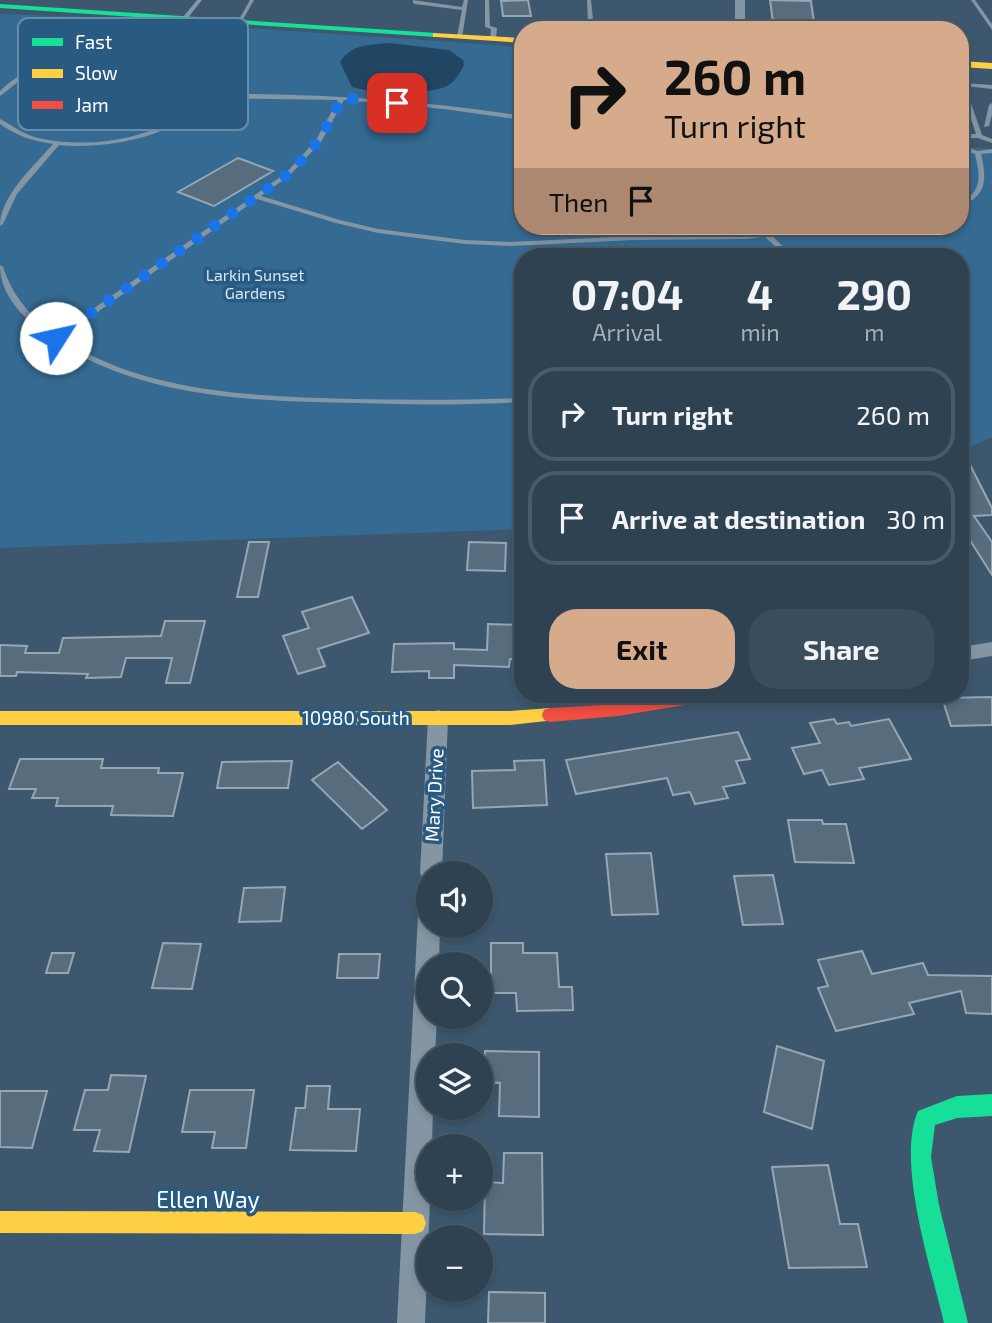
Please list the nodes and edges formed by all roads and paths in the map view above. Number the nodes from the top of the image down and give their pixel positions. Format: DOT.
graph roads {
  1 [pos="200,0"];
  2 [pos="252,0"];
  3 [pos="415,0"];
  4 [pos="466,0"];
  5 [pos="487,0"];
  6 [pos="589,0"];
  7 [pos="740,0"];
  8 [pos="973,0"];
  9 [pos="0,6"];
  10 [pos="464,9"];
  11 [pos="171,18"];
  12 [pos="186,18"];
  13 [pos="241,18"];
  14 [pos="590,21"];
  15 [pos="740,21"];
  16 [pos="248,23"];
  17 [pos="992,27"];
  18 [pos="460,37"];
  19 [pos="493,39"];
  20 [pos="514,40"];
  21 [pos="969,65"];
  22 [pos="992,66"];
  23 [pos="18,79"];
  24 [pos="969,84"];
  25 [pos="992,87"];
  26 [pos="0,94"];
  27 [pos="248,96"];
  28 [pos="342,98"];
  29 [pos="969,104"];
  30 [pos="992,105"];
  31 [pos="514,116"];
  32 [pos="0,121"];
  33 [pos="969,124"];
  34 [pos="976,125"];
  35 [pos="986,127"];
  36 [pos="155,130"];
  37 [pos="969,136"];
  38 [pos="979,136"];
  39 [pos="992,141"];
  40 [pos="57,143"];
  41 [pos="969,150"];
  42 [pos="992,152"];
  43 [pos="978,153"];
  44 [pos="257,197"];
  45 [pos="969,198"];
  46 [pos="0,224"];
  47 [pos="618,235"];
  48 [pos="777,235"];
  49 [pos="768,236"];
  50 [pos="618,239"];
  51 [pos="781,248"];
  52 [pos="0,267"];
  53 [pos="56,338"];
  54 [pos="514,400"];
  55 [pos="992,649"];
  56 [pos="969,653"];
  57 [pos="661,703"];
  58 [pos="0,718"];
  59 [pos="438,718"];
  60 [pos="432,861"];
  61 [pos="428,938"];
  62 [pos="992,1105"];
  63 [pos="0,1222"];
  64 [pos="415,1223"];
  65 [pos="411,1323"];
  66 [pos="956,1323"];
  1 -- 12 [label="lane"];
  2 -- 13 [label="lane"];
  3 -- 10 [label="lane"];
  4 -- 10 [label="lane"];
  5 -- 19 [label="lane"];
  6 -- 14 [label="lane"];
  7 -- 15 [label="street"];
  8 -- 17 [label="lane"];
  9 -- 11 [label="street"];
  10 -- 18 [label="lane"];
  16 -- 18 [label="street"];
  18 -- 19 [label="street"];
  19 -- 20 [label="street"];
  21 -- 22 [label="street"];
  23 -- 26 [label="lane"];
  24 -- 25 [label="lane"];
  27 -- 28 [label="lane"];
  28 -- 31 [label="lane"];
  28 -- 44 [label="lane"];
  29 -- 34 [label="lane"];
  30 -- 35 [label="lane"];
  32 -- 40 [label="lane"];
  33 -- 34 [label="lane"];
  34 -- 38 [label="lane"];
  36 -- 40 [label="lane"];
  37 -- 38 [label="lane"];
  38 -- 39 [label="lane"];
  40 -- 46 [label="lane"];
  41 -- 43 [label="lane"];
  42 -- 43 [label="lane"];
  43 -- 45 [label="lane"];
  44 -- 50 [label="lane"];
  44 -- 53 [label="lane"];
  47 -- 50 [label="lane"];
  48 -- 49 [label="lane"];
  49 -- 50 [label="lane"];
  49 -- 51 [label="lane"];
  52 -- 53 [label="lane"];
  53 -- 54 [label="lane"];
  55 -- 56 [label="street"];
  57 -- 59 [label="street, 10980 South"];
  58 -- 59 [label="street, 10980 South"];
  59 -- 60 [label="street, Mary Drive"];
  61 -- 64 [label="street"];
  62 -- 66 [label="street"];
  63 -- 64 [label="street, Ellen Way"];
  64 -- 65 [label="street"];
}
